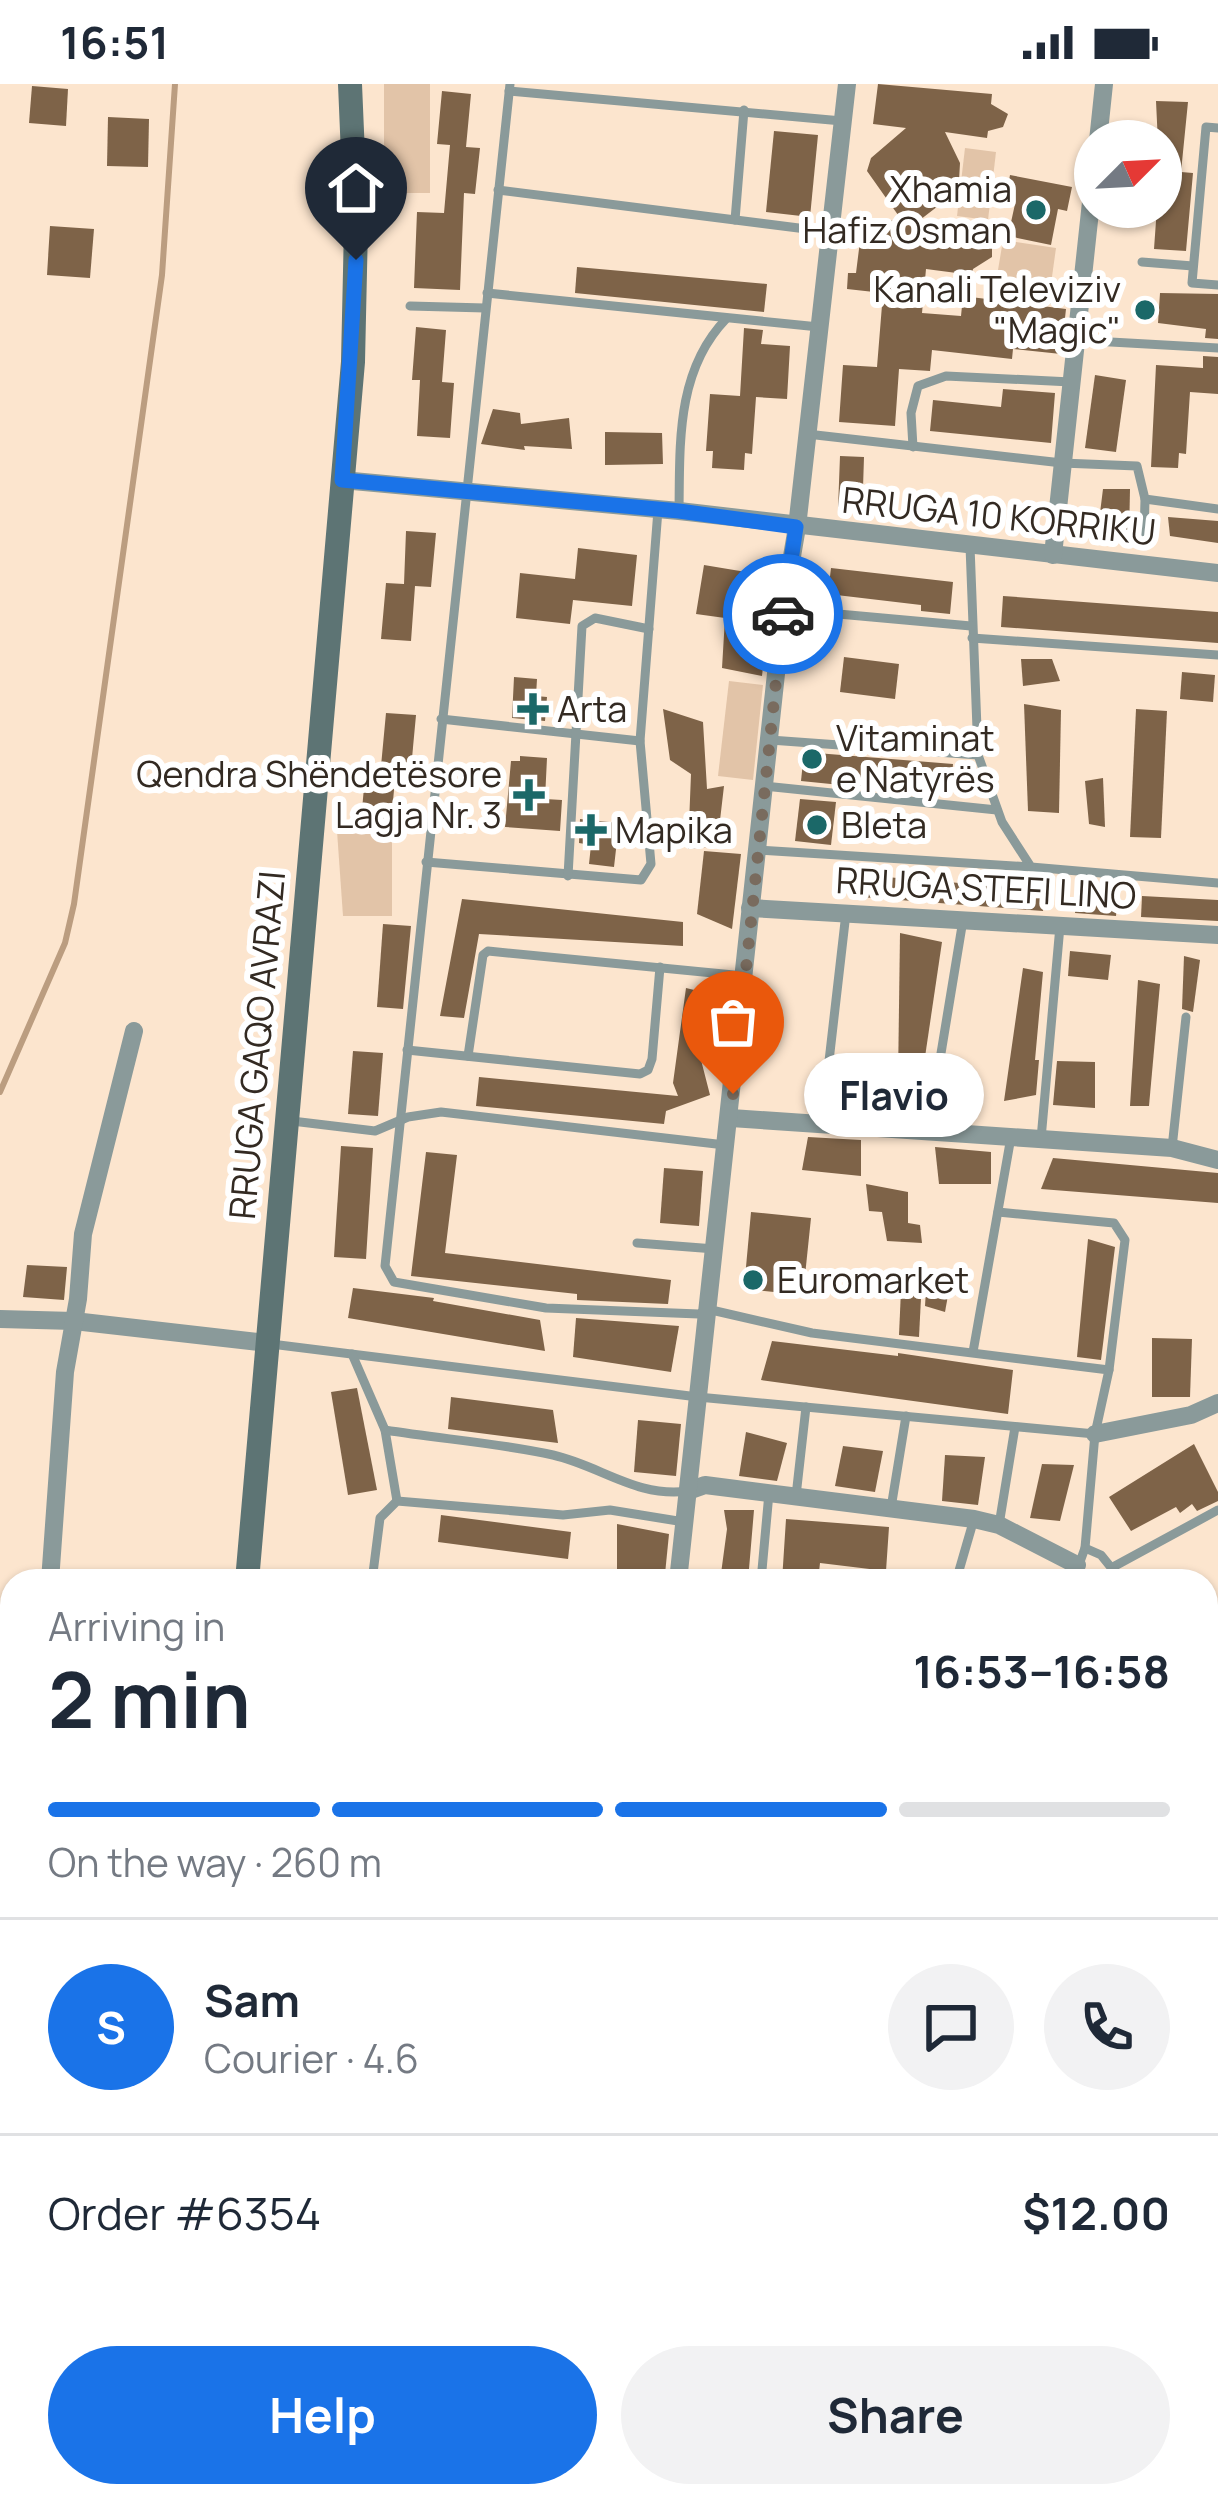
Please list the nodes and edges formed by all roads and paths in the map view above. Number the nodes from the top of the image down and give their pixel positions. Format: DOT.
graph roads {
  1 [pos="350,84"];
  2 [pos="847,84"];
  3 [pos="1104,84"];
  4 [pos="510,88"];
  5 [pos="744,110"];
  6 [pos="1100,120"];
  7 [pos="842,121"];
  8 [pos="1218,128"];
  9 [pos="498,190"];
  10 [pos="735,220"];
  11 [pos="1088,228"];
  12 [pos="830,232"];
  13 [pos="1142,262"];
  14 [pos="1193,266"];
  15 [pos="1218,285"];
  16 [pos="487,293"];
  17 [pos="1033,298"];
  18 [pos="1080,301"];
  19 [pos="410,306"];
  20 [pos="485,308"];
  21 [pos="727,319"];
  22 [pos="819,327"];
  23 [pos="1076,340"];
  24 [pos="1218,348"];
  25 [pos="1071,382"];
  26 [pos="807,434"];
  27 [pos="913,447"];
  28 [pos="1061,463"];
  29 [pos="342,480"];
  30 [pos="464,493"];
  31 [pos="1145,499"];
  32 [pos="658,509"];
  33 [pos="1218,509"];
  34 [pos="679,511"];
  35 [pos="796,527"];
  36 [pos="1144,539"];
  37 [pos="970,546"];
  38 [pos="1054,555"];
  39 [pos="1218,573"];
  40 [pos="783,609"];
  41 [pos="649,629"];
  42 [pos="972,632"];
  43 [pos="1218,655"];
  44 [pos="441,719"];
  45 [pos="579,734"];
  46 [pos="770,740"];
  47 [pos="640,741"];
  48 [pos="978,755"];
  49 [pos="764,786"];
  50 [pos="997,810"];
  51 [pos="757,850"];
  52 [pos="426,862"];
  53 [pos="1031,867"];
  54 [pos="568,876"];
  55 [pos="1218,884"];
  56 [pos="750,908"];
  57 [pos="846,913"];
  58 [pos="963,920"];
  59 [pos="1060,926"];
  60 [pos="1218,935"];
  61 [pos="660,967"];
  62 [pos="744,976"];
  63 [pos="1186,1017"];
  64 [pos="134,1031"];
  65 [pos="407,1049"];
  66 [pos="468,1056"];
  67 [pos="731,1118"];
  68 [pos="286,1120"];
  69 [pos="400,1123"];
  70 [pos="821,1124"];
  71 [pos="928,1132"];
  72 [pos="1011,1137"];
  73 [pos="1041,1139"];
  74 [pos="728,1145"];
  75 [pos="1172,1148"];
  76 [pos="1218,1160"];
  77 [pos="998,1212"];
  78 [pos="637,1243"];
  79 [pos="715,1249"];
  80 [pos="707,1309"];
  81 [pos="0,1318"];
  82 [pos="74,1321"];
  83 [pos="267,1343"];
  84 [pos="973,1352"];
  85 [pos="352,1354"];
  86 [pos="1109,1370"];
  87 [pos="698,1397"];
  88 [pos="1218,1403"];
  89 [pos="806,1407"];
  90 [pos="906,1416"];
  91 [pos="1016,1427"];
  92 [pos="385,1430"];
  93 [pos="1095,1434"];
  94 [pos="688,1491"];
  95 [pos="769,1493"];
  96 [pos="796,1496"];
  97 [pos="397,1501"];
  98 [pos="891,1508"];
  99 [pos="1218,1510"];
  100 [pos="974,1519"];
  101 [pos="684,1522"];
  102 [pos="999,1525"];
  103 [pos="1078,1565"];
  104 [pos="1113,1567"];
  105 [pos="51,1569"];
  106 [pos="249,1569"];
  107 [pos="374,1569"];
  108 [pos="679,1569"];
  109 [pos="761,1569"];
  110 [pos="959,1569"];
  1 -- 29 [label="main road, RRUGA GAQO AVRAZI"];
  2 -- 7 [label="street"];
  3 -- 6 [label="street"];
  4 -- 5 [label="lane"];
  4 -- 9 [label="lane"];
  5 -- 7 [label="lane"];
  5 -- 10 [label="lane"];
  7 -- 12 [label="street"];
  8 -- 14 [label="lane"];
  9 -- 10 [label="lane"];
  9 -- 16 [label="lane"];
  10 -- 12 [label="lane"];
  11 -- 18 [label="street"];
  12 -- 22 [label="street"];
  13 -- 14 [label="lane"];
  14 -- 15 [label="lane"];
  16 -- 20 [label="lane"];
  16 -- 21 [label="lane"];
  17 -- 18 [label="lane"];
  18 -- 23 [label="street"];
  19 -- 20 [label="lane"];
  20 -- 30 [label="lane"];
  21 -- 22 [label="lane"];
  21 -- 34 [label="lane"];
  22 -- 26 [label="street"];
  23 -- 24 [label="lane"];
  23 -- 25 [label="street"];
  25 -- 27 [label="lane"];
  25 -- 28 [label="street"];
  26 -- 27 [label="lane"];
  26 -- 35 [label="street"];
  27 -- 28 [label="lane"];
  28 -- 31 [label="lane"];
  28 -- 38 [label="street"];
  29 -- 30 [label="street, RRUGA 10 KORRIKU"];
  29 -- 68 [label="main road, RRUGA GAQO AVRAZI"];
  30 -- 32 [label="street, RRUGA 10 KORRIKU"];
  30 -- 44 [label="lane"];
  31 -- 33 [label="lane"];
  31 -- 36 [label="lane"];
  32 -- 34 [label="street, RRUGA 10 KORRIKU"];
  32 -- 41 [label="lane"];
  34 -- 35 [label="street, RRUGA 10 KORRIKU"];
  35 -- 37 [label="street, RRUGA 10 KORRIKU"];
  35 -- 40 [label="street"];
  37 -- 38 [label="street, RRUGA 10 KORRIKU"];
  37 -- 42 [label="lane"];
  38 -- 39 [label="street, RRUGA 10 KORRIKU"];
  40 -- 42 [label="lane"];
  40 -- 46 [label="street"];
  41 -- 45 [label="lane"];
  41 -- 47 [label="lane"];
  42 -- 43 [label="lane"];
  42 -- 48 [label="lane"];
  44 -- 45 [label="lane"];
  44 -- 52 [label="lane"];
  45 -- 47 [label="lane"];
  45 -- 54 [label="lane"];
  46 -- 48 [label="lane"];
  46 -- 49 [label="street"];
  47 -- 54 [label="lane"];
  48 -- 50 [label="lane"];
  49 -- 50 [label="lane"];
  49 -- 51 [label="street"];
  50 -- 53 [label="lane"];
  51 -- 53 [label="lane"];
  51 -- 56 [label="street"];
  52 -- 54 [label="lane"];
  52 -- 65 [label="lane"];
  53 -- 55 [label="lane"];
  56 -- 57 [label="street, RRUGA STEFI LINO"];
  56 -- 62 [label="street"];
  57 -- 58 [label="street, RRUGA STEFI LINO"];
  57 -- 70 [label="lane"];
  58 -- 59 [label="street, RRUGA STEFI LINO"];
  58 -- 71 [label="lane"];
  59 -- 60 [label="street, RRUGA STEFI LINO"];
  59 -- 73 [label="lane"];
  61 -- 62 [label="lane"];
  61 -- 66 [label="lane"];
  61 -- 66 [label="lane"];
  62 -- 67 [label="street"];
  63 -- 75 [label="lane"];
  64 -- 82 [label="street"];
  65 -- 66 [label="lane"];
  65 -- 69 [label="lane"];
  67 -- 70 [label="street"];
  67 -- 74 [label="street"];
  68 -- 69 [label="lane"];
  68 -- 83 [label="main road, RRUGA GAQO AVRAZI"];
  69 -- 74 [label="lane"];
  69 -- 80 [label="lane"];
  70 -- 71 [label="street"];
  71 -- 72 [label="street"];
  72 -- 73 [label="street"];
  72 -- 77 [label="lane"];
  73 -- 75 [label="street"];
  74 -- 79 [label="street"];
  75 -- 76 [label="street"];
  77 -- 84 [label="lane"];
  77 -- 86 [label="lane"];
  78 -- 79 [label="lane"];
  79 -- 80 [label="street"];
  80 -- 84 [label="lane"];
  80 -- 87 [label="street"];
  81 -- 82 [label="street"];
  82 -- 83 [label="street"];
  82 -- 105 [label="street"];
  83 -- 85 [label="lane"];
  83 -- 106 [label="main road, RRUGA GAQO AVRAZI"];
  84 -- 86 [label="lane"];
  85 -- 87 [label="lane"];
  85 -- 92 [label="lane"];
  86 -- 93 [label="lane"];
  87 -- 89 [label="lane"];
  87 -- 94 [label="street"];
  88 -- 93 [label="street"];
  89 -- 90 [label="lane"];
  89 -- 96 [label="lane"];
  90 -- 91 [label="lane"];
  90 -- 98 [label="lane"];
  91 -- 93 [label="lane"];
  91 -- 102 [label="lane"];
  92 -- 94 [label="lane"];
  92 -- 97 [label="lane"];
  93 -- 103 [label="lane"];
  94 -- 95 [label="street"];
  94 -- 101 [label="street"];
  95 -- 96 [label="street"];
  95 -- 109 [label="lane"];
  96 -- 98 [label="street"];
  97 -- 101 [label="lane"];
  97 -- 107 [label="lane"];
  98 -- 100 [label="street"];
  99 -- 104 [label="lane"];
  100 -- 102 [label="street"];
  100 -- 110 [label="lane"];
  101 -- 108 [label="street"];
  102 -- 103 [label="street"];
  103 -- 104 [label="lane"];
}
